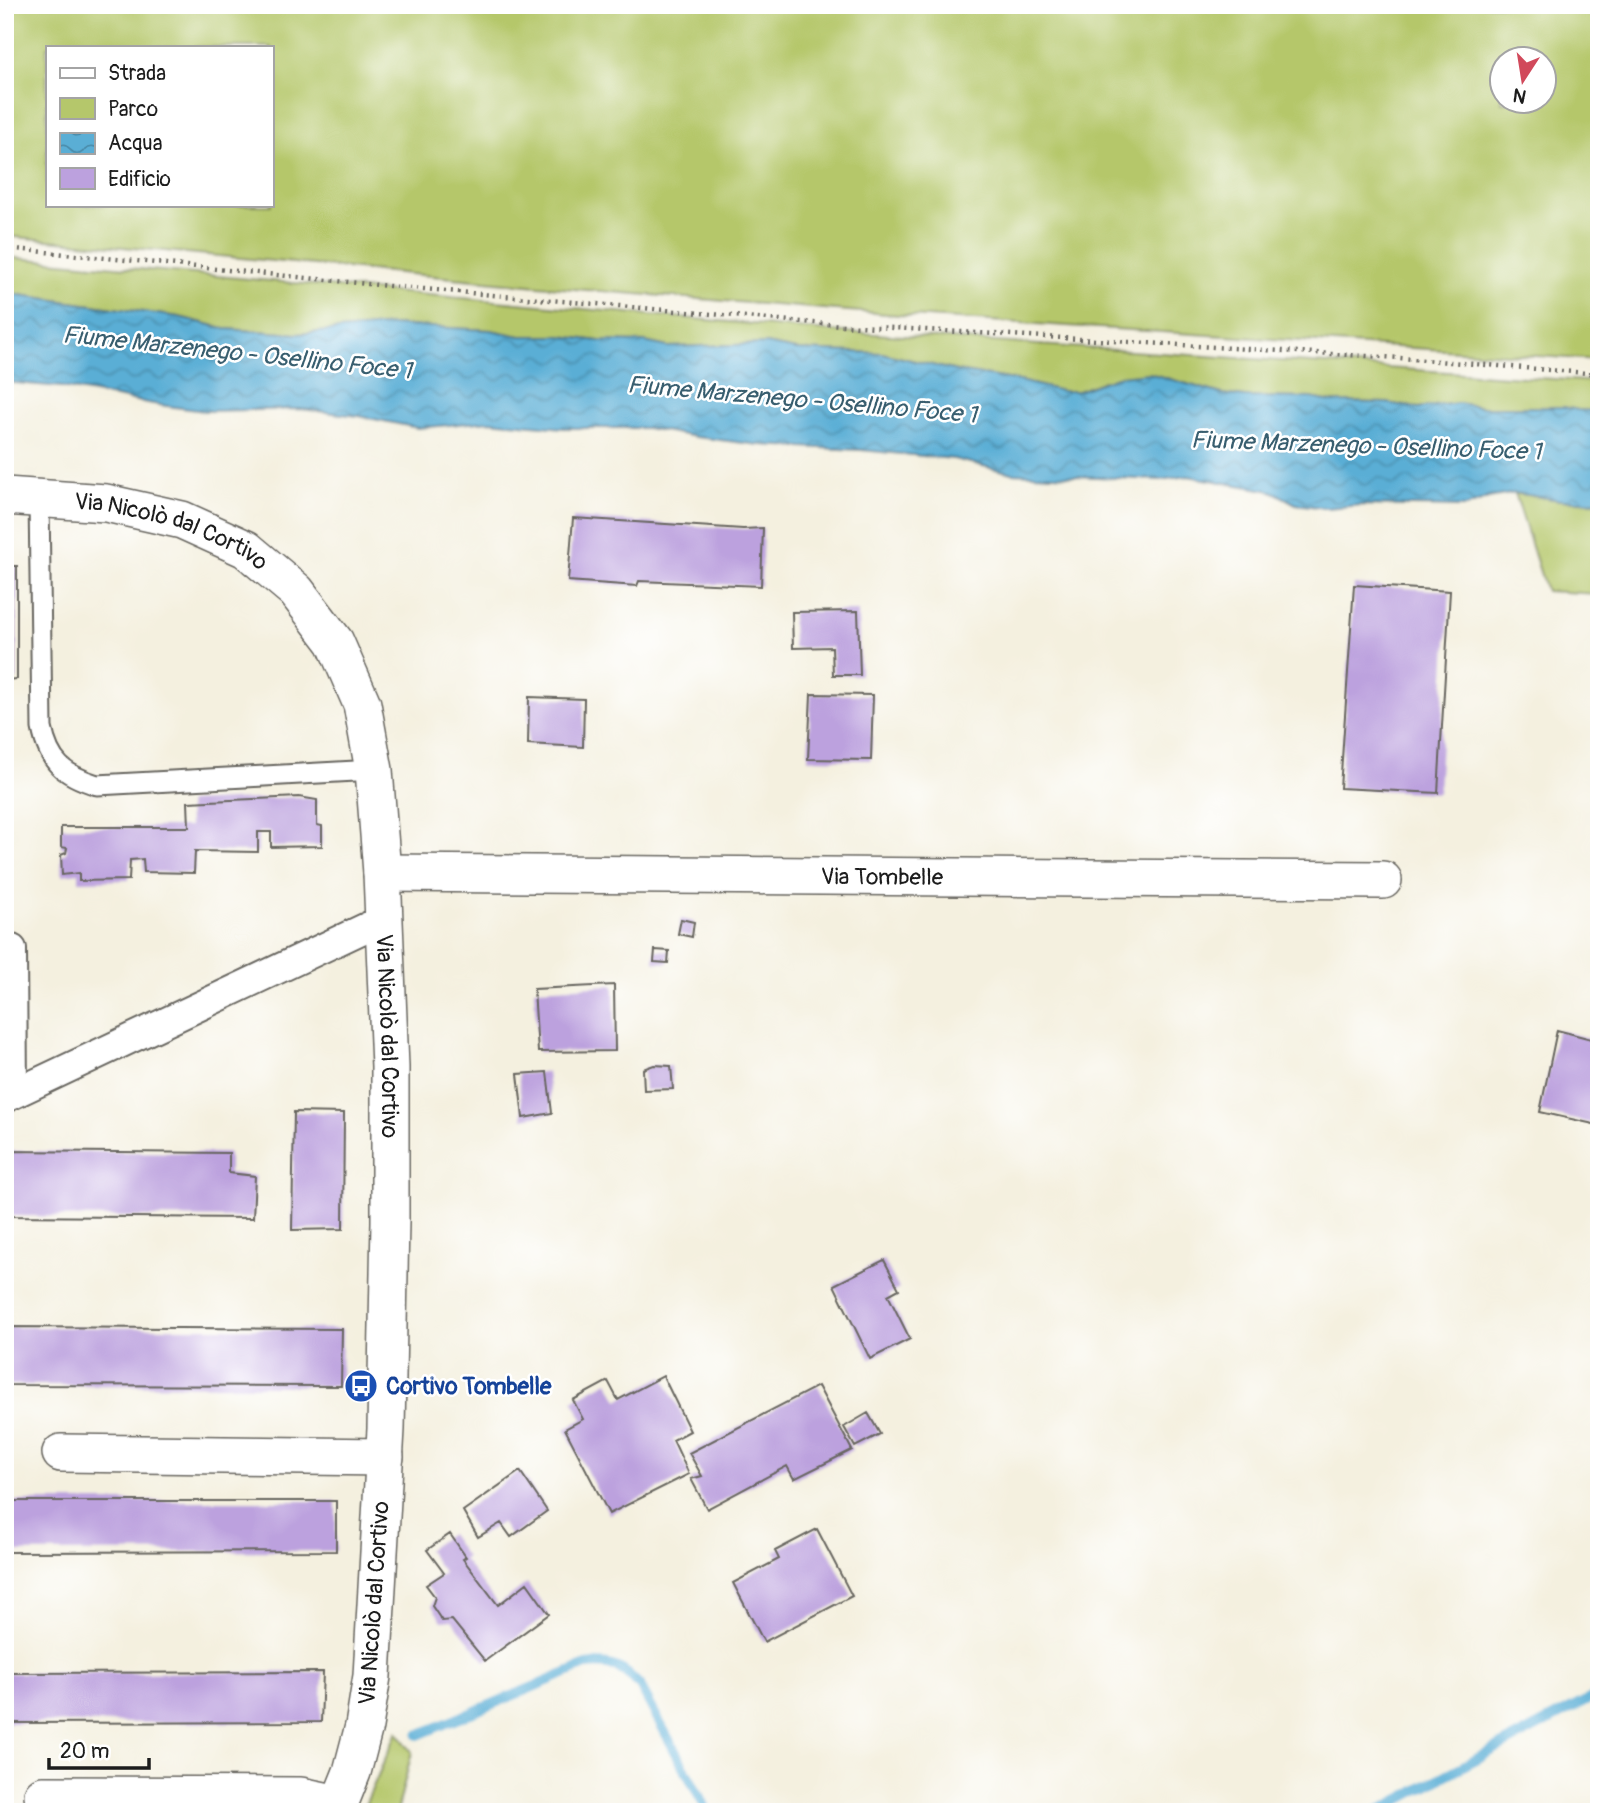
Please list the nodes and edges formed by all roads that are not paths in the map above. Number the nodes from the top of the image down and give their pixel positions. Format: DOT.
graph roads {
  1 [pos="22,497"];
  2 [pos="374,770"];
  3 [pos="382,873"];
  4 [pos="1383,880"];
  5 [pos="384,919"];
  6 [pos="5,950"];
  7 [pos="9,1096"];
  8 [pos="61,1453"];
  9 [pos="385,1457"];
  10 [pos="43,1795"];
  11 [pos="337,1808"];
  1 -- 2 [label="street, Via Nicolò dal Cortivo"];
  1 -- 2 [label="lane"];
  2 -- 3 [label="street, Via Nicolò dal Cortivo"];
  3 -- 4 [label="street, Via Tombelle"];
  3 -- 5 [label="street, Via Nicolò dal Cortivo"];
  5 -- 7 [label="street"];
  5 -- 9 [label="street, Via Nicolò dal Cortivo"];
  6 -- 7 [label="street"];
  8 -- 9 [label="street"];
  9 -- 11 [label="street, Via Nicolò dal Cortivo"];
  10 -- 11 [label="street"];
}
